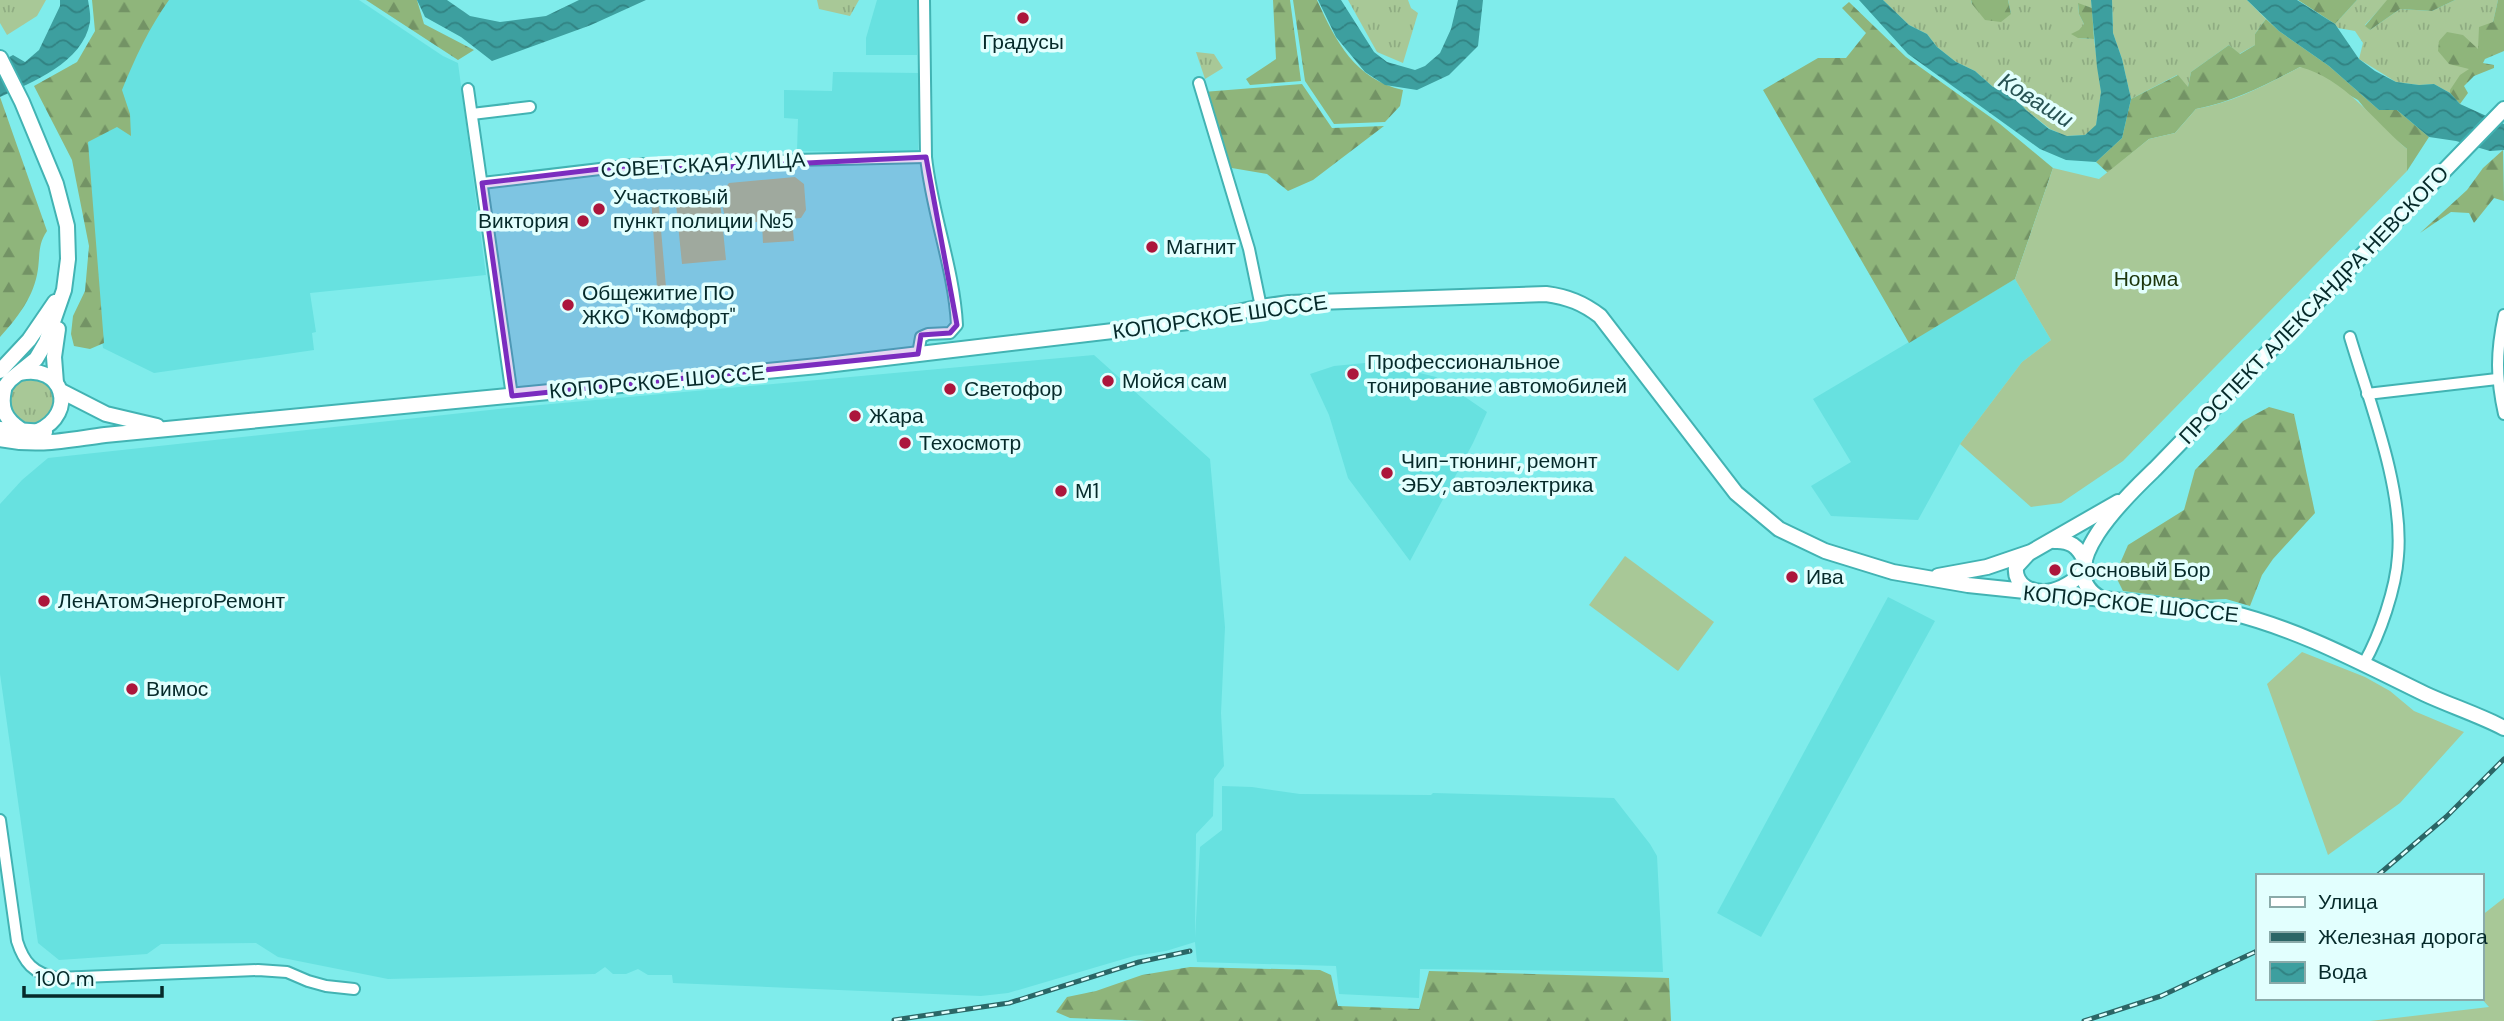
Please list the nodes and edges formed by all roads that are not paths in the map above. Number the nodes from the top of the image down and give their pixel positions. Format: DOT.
graph roads {
  1 [pos="924,0"];
  2 [pos="0,58"];
  3 [pos="1199,83"];
  4 [pos="468,89"];
  5 [pos="530,107"];
  6 [pos="2504,109"];
  7 [pos="472,114"];
  8 [pos="926,157"];
  9 [pos="482,183"];
  10 [pos="64,290"];
  11 [pos="1261,307"];
  12 [pos="2504,315"];
  13 [pos="2350,337"];
  14 [pos="918,354"];
  15 [pos="0,371"];
  16 [pos="20,373"];
  17 [pos="2497,379"];
  18 [pos="59,387"];
  19 [pos="2,391"];
  20 [pos="2367,394"];
  21 [pos="512,396"];
  22 [pos="2504,414"];
  23 [pos="0,429"];
  24 [pos="20,429"];
  25 [pos="172,429"];
  26 [pos="38,431"];
  27 [pos="81,438"];
  28 [pos="0,439"];
  29 [pos="2123,499"];
  30 [pos="2053,541"];
  31 [pos="2031,551"];
  32 [pos="2084,567"];
  33 [pos="1923,578"];
  34 [pos="2039,593"];
  35 [pos="2101,598"];
  36 [pos="2364,663"];
  37 [pos="2504,728"];
  38 [pos="0,820"];
  39 [pos="354,989"];
  1 -- 8 [label="street"];
  2 -- 10 [label="main road"];
  3 -- 11 [label="street"];
  4 -- 7 [label="street"];
  5 -- 7 [label="street"];
  6 -- 29 [label="main road, ПРОСПЕКТ АЛЕКСАНДРА НЕВСКОГО"];
  7 -- 9 [label="street"];
  8 -- 9 [label="street, СОВЕТСКАЯ УЛИЦА"];
  8 -- 14 [label="street"];
  9 -- 21 [label="street"];
  10 -- 15 [label="main road"];
  10 -- 16 [label="main road"];
  10 -- 18 [label="main road"];
  11 -- 14 [label="main road, КОПОРСКОЕ ШОССЕ"];
  11 -- 33 [label="main road, КОПОРСКОЕ ШОССЕ"];
  12 -- 17 [label="street"];
  13 -- 20 [label="street"];
  14 -- 21 [label="main road, КОПОРСКОЕ ШОССЕ"];
  16 -- 18 [label="main road"];
  16 -- 19 [label="main road"];
  17 -- 20 [label="street"];
  17 -- 22 [label="street"];
  18 -- 25 [label="main road"];
  18 -- 26 [label="main road"];
  19 -- 24 [label="main road"];
  20 -- 36 [label="street"];
  21 -- 25 [label="main road, КОПОРСКОЕ ШОССЕ"];
  23 -- 24 [label="main road"];
  24 -- 26 [label="main road"];
  25 -- 27 [label="main road, КОПОРСКОЕ ШОССЕ"];
  26 -- 27 [label="main road"];
  27 -- 28 [label="main road"];
  29 -- 30 [label="main road"];
  29 -- 32 [label="main road"];
  30 -- 31 [label="main road"];
  30 -- 32 [label="main road"];
  31 -- 33 [label="main road"];
  31 -- 34 [label="main road"];
  32 -- 34 [label="main road"];
  32 -- 35 [label="main road"];
  33 -- 34 [label="main road, КОПОРСКОЕ ШОССЕ"];
  34 -- 35 [label="main road, КОПОРСКОЕ ШОССЕ"];
  35 -- 36 [label="main road, КОПОРСКОЕ ШОССЕ"];
  36 -- 37 [label="main road, КОПОРСКОЕ ШОССЕ"];
  38 -- 39 [label="street"];
}
